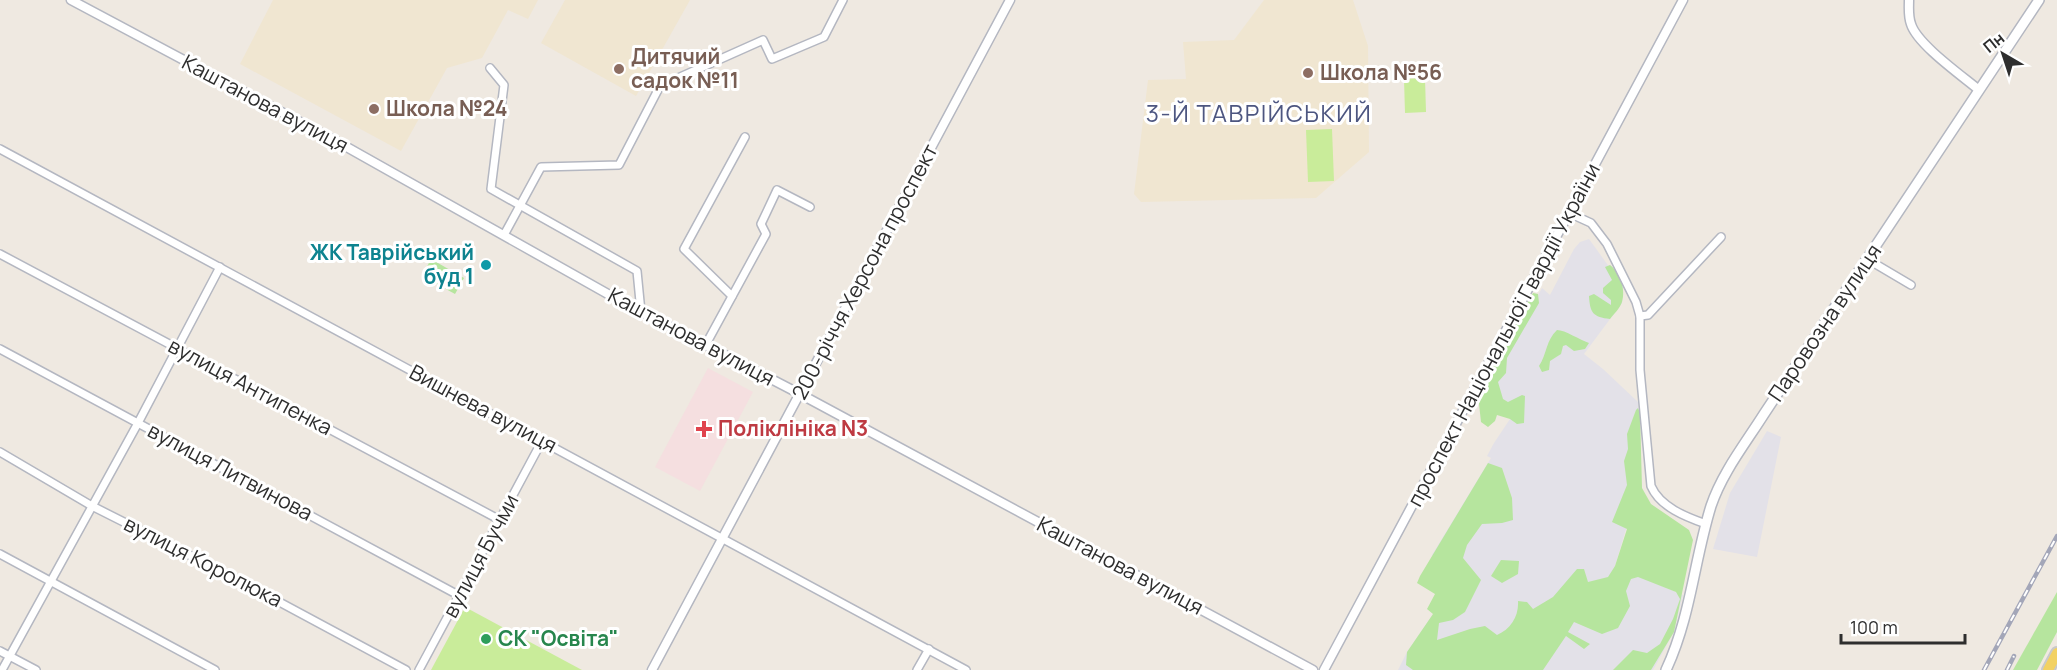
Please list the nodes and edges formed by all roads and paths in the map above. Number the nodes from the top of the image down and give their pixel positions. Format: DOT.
graph roads {
  1 [pos="71,0"];
  2 [pos="843,0"];
  3 [pos="1010,0"];
  4 [pos="1683,0"];
  5 [pos="1909,0"];
  6 [pos="1915,0"];
  7 [pos="2039,0"];
  8 [pos="490,68"];
  9 [pos="1979,90"];
  10 [pos="745,137"];
  11 [pos="0,148"];
  12 [pos="520,205"];
  13 [pos="810,207"];
  14 [pos="1569,213"];
  15 [pos="504,235"];
  16 [pos="1721,237"];
  17 [pos="0,254"];
  18 [pos="1867,259"];
  19 [pos="220,267"];
  20 [pos="1911,285"];
  21 [pos="732,296"];
  22 [pos="641,312"];
  23 [pos="1640,316"];
  24 [pos="705,346"];
  25 [pos="0,349"];
  26 [pos="177,349"];
  27 [pos="800,394"];
  28 [pos="138,423"];
  29 [pos="542,441"];
  30 [pos="0,452"];
  31 [pos="92,506"];
  32 [pos="500,520"];
  33 [pos="1706,524"];
  34 [pos="721,539"];
  35 [pos="0,554"];
  36 [pos="52,582"];
  37 [pos="460,596"];
  38 [pos="928,649"];
  39 [pos="0,651"];
  40 [pos="2057,653"];
  41 [pos="10,656"];
  42 [pos="2,670"];
  43 [pos="36,670"];
  44 [pos="215,670"];
  45 [pos="406,670"];
  46 [pos="419,670"];
  47 [pos="652,670"];
  48 [pos="917,670"];
  49 [pos="966,670"];
  50 [pos="1313,670"];
  51 [pos="1324,670"];
  52 [pos="1666,670"];
  53 [pos="2048,670"];
  1 -- 15 [label="street, Каштанова вулиця"];
  2 -- 12 [label="street"];
  3 -- 27 [label="street, 200-річчя Херсона проспект"];
  4 -- 14 [label="street, проспект Національної Гвардії України"];
  5 -- 6 [label="street"];
  5 -- 9 [label="street"];
  7 -- 9 [label="main road, Паровозна вулиця"];
  8 -- 12 [label="street"];
  9 -- 18 [label="main road, Паровозна вулиця"];
  10 -- 21 [label="street"];
  11 -- 19 [label="street, Вишнева вулиця"];
  12 -- 15 [label="street"];
  12 -- 22 [label="street"];
  13 -- 21 [label="street"];
  14 -- 23 [label="street"];
  14 -- 51 [label="street, проспект Національної Гвардії України"];
  15 -- 22 [label="street, Каштанова вулиця"];
  16 -- 23 [label="street"];
  17 -- 26 [label="street, вулиця Антипенка"];
  18 -- 20 [label="street"];
  18 -- 33 [label="main road, Паровозна вулиця"];
  19 -- 26 [label="street"];
  19 -- 29 [label="street, Вишнева вулиця"];
  21 -- 24 [label="street"];
  22 -- 24 [label="street, Каштанова вулиця"];
  23 -- 33 [label="street"];
  24 -- 27 [label="street, Каштанова вулиця"];
  25 -- 28 [label="street, вулиця Литвинова"];
  26 -- 28 [label="street"];
  26 -- 32 [label="street, вулиця Антипенка"];
  27 -- 34 [label="street, 200-річчя Херсона проспект"];
  27 -- 50 [label="street, Каштанова вулиця"];
  28 -- 31 [label="street"];
  28 -- 37 [label="street, вулиця Литвинова"];
  29 -- 32 [label="street, вулиця Бучми"];
  29 -- 34 [label="street, Вишнева вулиця"];
  30 -- 31 [label="street, вулиця Королюка"];
  31 -- 36 [label="street"];
  31 -- 45 [label="street, вулиця Королюка"];
  32 -- 37 [label="street, вулиця Бучми"];
  33 -- 52 [label="main road, Паровозна вулиця"];
  34 -- 38 [label="street, Вишнева вулиця"];
  34 -- 47 [label="street, 200-річчя Херсона проспект"];
  35 -- 36 [label="street"];
  36 -- 41 [label="street"];
  36 -- 44 [label="street"];
  37 -- 46 [label="street, вулиця Бучми"];
  38 -- 48 [label="street"];
  38 -- 49 [label="street, Вишнева вулиця"];
  39 -- 41 [label="street"];
  40 -- 53 [label="main road"];
  41 -- 42 [label="street"];
  41 -- 43 [label="street"];
}
